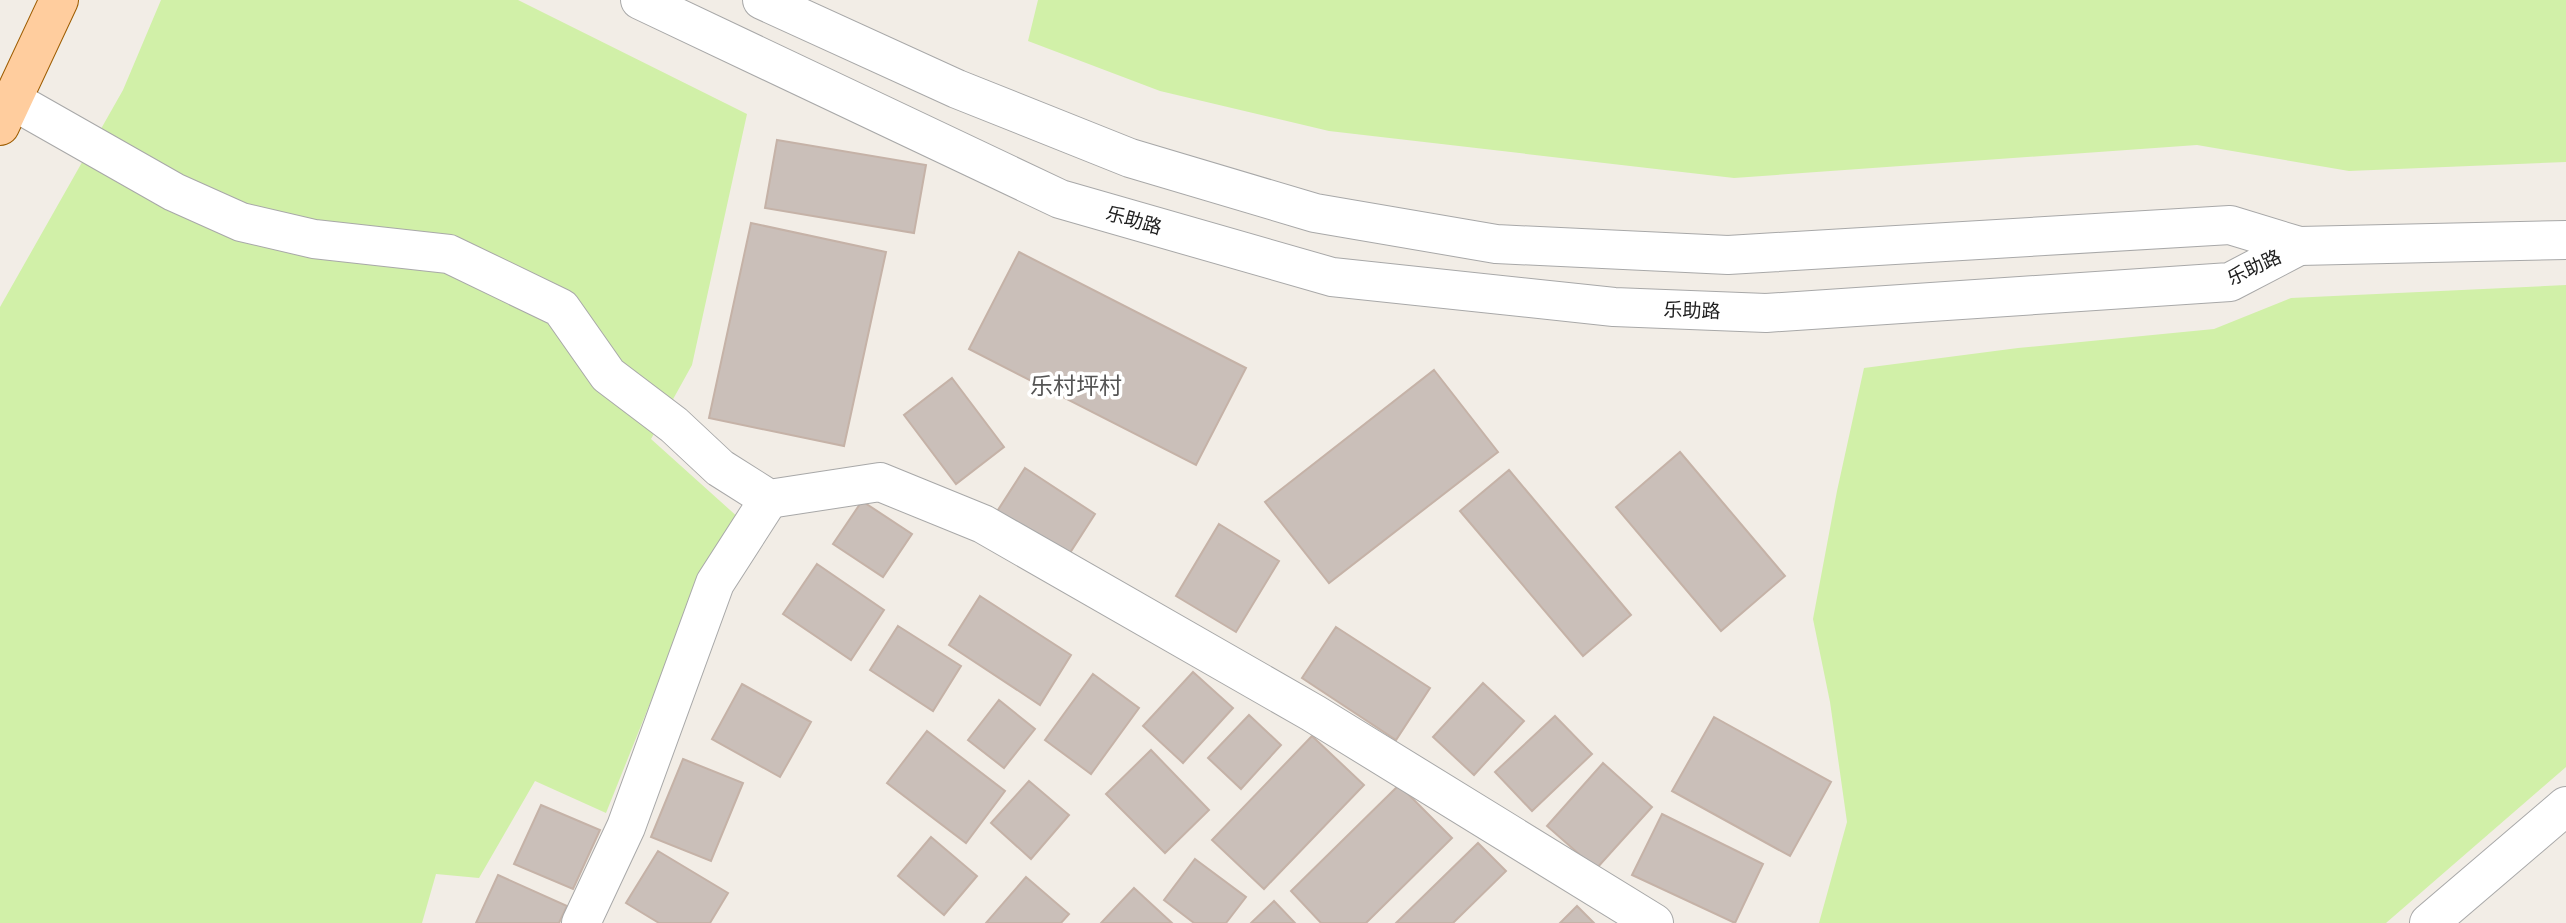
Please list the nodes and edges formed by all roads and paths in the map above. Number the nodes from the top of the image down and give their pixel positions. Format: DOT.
graph roads {
  1 [pos="59,0"];
  2 [pos="640,0"];
  3 [pos="762,0"];
  4 [pos="6,113"];
  5 [pos="2566,240"];
  6 [pos="2299,246"];
  7 [pos="769,499"];
  8 [pos="2566,806"];
  9 [pos="581,923"];
  10 [pos="1654,923"];
  11 [pos="2429,923"];
  1 -- 4 [label="main road"];
  2 -- 6 [label="street, 乐助路"];
  3 -- 6 [label="street, 乐助路"];
  4 -- 7 [label="street"];
  5 -- 6 [label="street"];
  7 -- 9 [label="street"];
  7 -- 10 [label="street"];
  8 -- 11 [label="street"];
}
